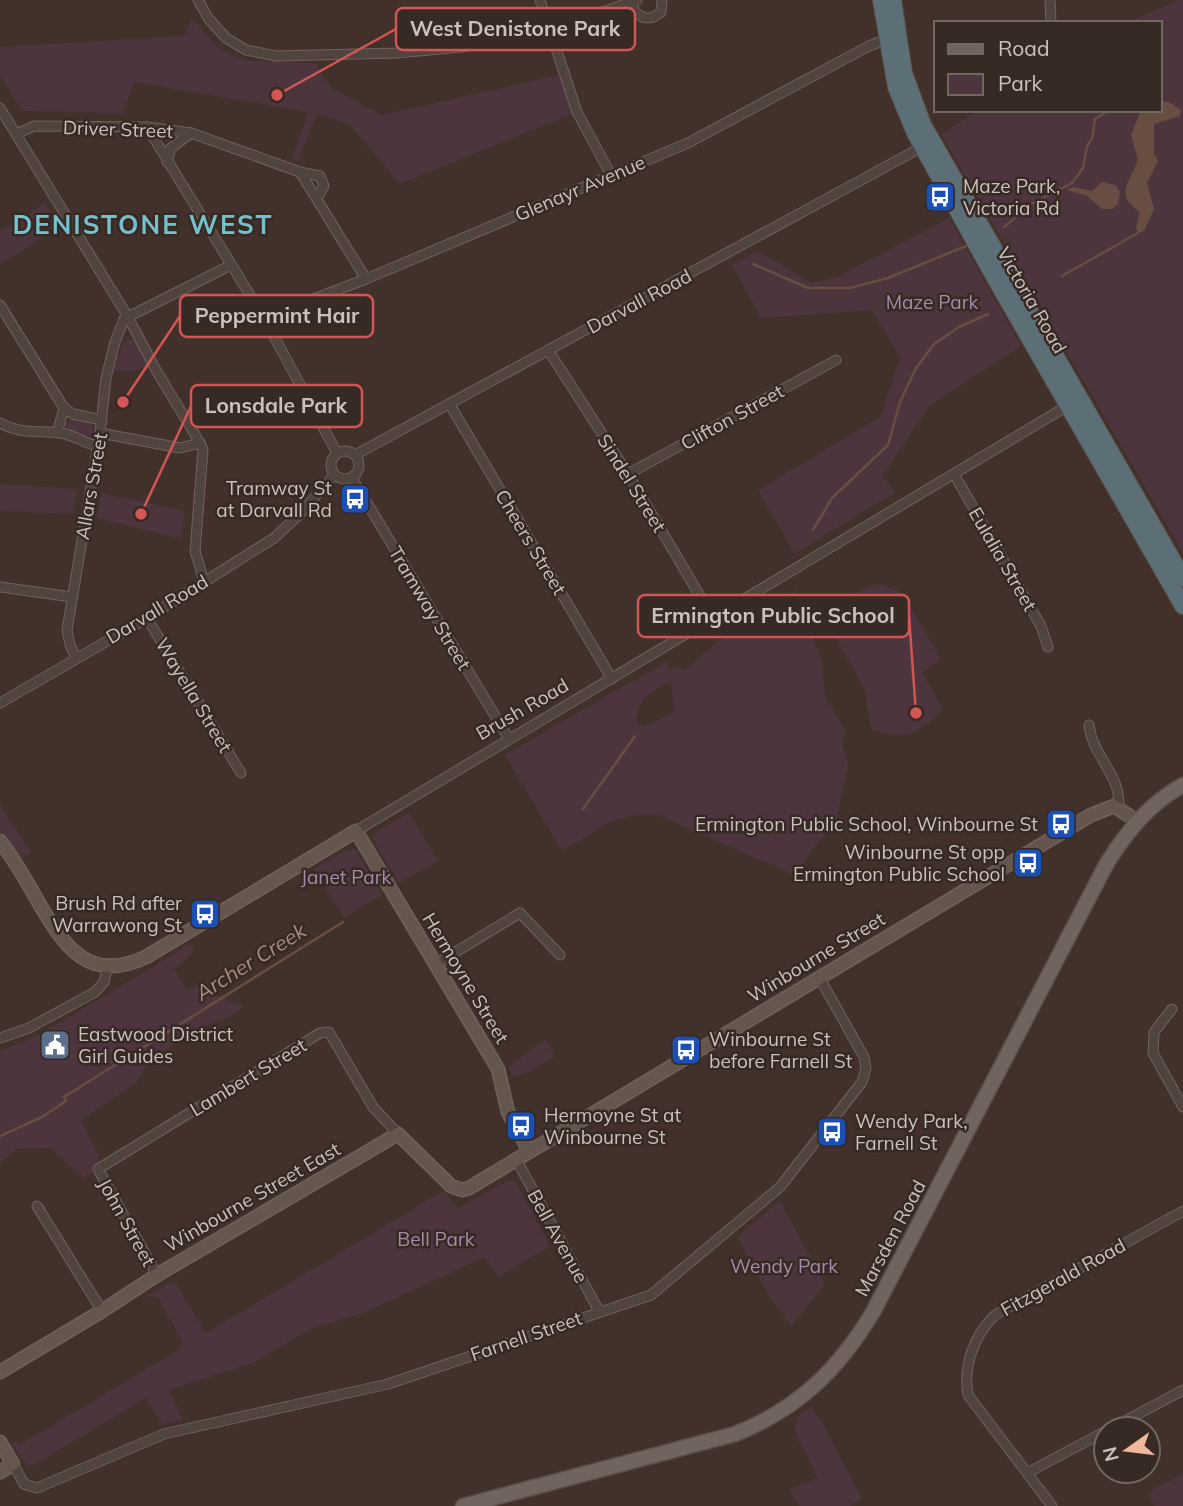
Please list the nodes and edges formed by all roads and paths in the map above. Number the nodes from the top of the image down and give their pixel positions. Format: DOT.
graph roads {
  1 [pos="198,0"];
  2 [pos="540,0"];
  3 [pos="662,0"];
  4 [pos="881,0"];
  5 [pos="893,0"];
  6 [pos="1049,0"];
  7 [pos="632,1"];
  8 [pos="1051,21"];
  9 [pos="550,30"];
  10 [pos="887,39"];
  11 [pos="0,108"];
  12 [pos="147,127"];
  13 [pos="191,133"];
  14 [pos="16,134"];
  15 [pos="922,147"];
  16 [pos="167,162"];
  17 [pos="300,172"];
  18 [pos="611,175"];
  19 [pos="317,198"];
  20 [pos="231,265"];
  21 [pos="366,279"];
  22 [pos="0,304"];
  23 [pos="128,317"];
  24 [pos="264,318"];
  25 [pos="548,350"];
  26 [pos="836,360"];
  27 [pos="450,405"];
  28 [pos="1069,405"];
  29 [pos="64,408"];
  30 [pos="102,420"];
  31 [pos="0,423"];
  32 [pos="57,433"];
  33 [pos="100,433"];
  34 [pos="200,443"];
  35 [pos="98,447"];
  36 [pos="337,453"];
  37 [pos="355,456"];
  38 [pos="628,474"];
  39 [pos="954,474"];
  40 [pos="334,475"];
  41 [pos="352,478"];
  42 [pos="1183,578"];
  43 [pos="204,581"];
  44 [pos="0,587"];
  45 [pos="72,597"];
  46 [pos="1183,606"];
  47 [pos="147,618"];
  48 [pos="713,618"];
  49 [pos="1048,647"];
  50 [pos="76,657"];
  51 [pos="612,679"];
  52 [pos="0,703"];
  53 [pos="1089,725"];
  54 [pos="509,739"];
  55 [pos="241,773"];
  56 [pos="1183,785"];
  57 [pos="1119,809"];
  58 [pos="1137,821"];
  59 [pos="356,831"];
  60 [pos="3,850"];
  61 [pos="559,955"];
  62 [pos="436,964"];
  63 [pos="108,966"];
  64 [pos="819,978"];
  65 [pos="1172,1009"];
  66 [pos="0,1038"];
  67 [pos="1183,1107"];
  68 [pos="398,1134"];
  69 [pos="529,1151"];
  70 [pos="517,1161"];
  71 [pos="98,1169"];
  72 [pos="37,1206"];
  73 [pos="1183,1211"];
  74 [pos="157,1275"];
  75 [pos="102,1311"];
  76 [pos="599,1311"];
  77 [pos="2,1367"];
  78 [pos="1183,1390"];
  79 [pos="1136,1415"];
  80 [pos="1092,1438"];
  81 [pos="0,1442"];
  82 [pos="13,1464"];
  83 [pos="0,1472"];
  84 [pos="1027,1473"];
  85 [pos="463,1506"];
  86 [pos="1052,1506"];
  1 -- 9 [label="street"];
  2 -- 9 [label="street"];
  3 -- 7 [label="street"];
  4 -- 10 [label="highway, Victoria Road"];
  5 -- 42 [label="highway, Victoria Road"];
  6 -- 8 [label="street"];
  7 -- 9 [label="street"];
  9 -- 18 [label="street"];
  10 -- 15 [label="highway, Victoria Road"];
  10 -- 18 [label="street, Glenayr Avenue"];
  11 -- 14 [label="street"];
  12 -- 13 [label="street, Driver Street"];
  12 -- 14 [label="street, Driver Street"];
  12 -- 16 [label="street"];
  13 -- 16 [label="street"];
  13 -- 17 [label="street, Driver Street"];
  14 -- 23 [label="street"];
  15 -- 25 [label="street, Darvall Road"];
  15 -- 28 [label="highway, Victoria Road"];
  16 -- 20 [label="street"];
  17 -- 19 [label="street, Driver Street"];
  17 -- 19 [label="street, Driver Street"];
  18 -- 21 [label="street, Glenayr Avenue"];
  19 -- 21 [label="street, Driver Street"];
  20 -- 23 [label="street"];
  20 -- 24 [label="street"];
  21 -- 24 [label="street, Glenayr Avenue"];
  22 -- 29 [label="street"];
  23 -- 30 [label="street, Allars Street"];
  23 -- 34 [label="street"];
  24 -- 36 [label="street"];
  25 -- 27 [label="street, Darvall Road"];
  25 -- 38 [label="street, Sindel Street"];
  26 -- 38 [label="street, Clifton Street"];
  27 -- 37 [label="street, Darvall Road"];
  27 -- 51 [label="street, Cheers Street"];
  28 -- 39 [label="street, Brush Road"];
  28 -- 46 [label="highway, Victoria Road"];
  29 -- 30 [label="street"];
  29 -- 32 [label="street"];
  30 -- 33 [label="street, Allars Street"];
  31 -- 32 [label="street"];
  32 -- 35 [label="street"];
  33 -- 34 [label="street"];
  33 -- 35 [label="street, Allars Street"];
  34 -- 43 [label="street"];
  35 -- 45 [label="street, Allars Street"];
  36 -- 37 [label="street"];
  36 -- 40 [label="street"];
  37 -- 41 [label="street"];
  38 -- 48 [label="street, Sindel Street"];
  39 -- 48 [label="street, Brush Road"];
  39 -- 49 [label="street, Eulalia Street"];
  40 -- 41 [label="street"];
  40 -- 43 [label="street, Darvall Road"];
  41 -- 54 [label="street, Tramway Street"];
  43 -- 47 [label="street, Darvall Road"];
  44 -- 45 [label="street"];
  45 -- 50 [label="street, Allars Street"];
  47 -- 50 [label="street, Darvall Road"];
  47 -- 55 [label="street, Wayella Street"];
  48 -- 51 [label="street, Brush Road"];
  50 -- 52 [label="street, Darvall Road"];
  51 -- 54 [label="street, Brush Road"];
  53 -- 57 [label="street"];
  54 -- 59 [label="street, Brush Road"];
  56 -- 58 [label="main road, Marsden Road"];
  57 -- 58 [label="street"];
  57 -- 64 [label="street, Winbourne Street"];
  58 -- 85 [label="main road, Marsden Road"];
  59 -- 62 [label="street, Hermoyne Street"];
  59 -- 63 [label="street, Brush Road"];
  60 -- 63 [label="street"];
  61 -- 62 [label="street"];
  62 -- 69 [label="street, Hermoyne Street"];
  63 -- 66 [label="street"];
  64 -- 69 [label="street, Winbourne Street"];
  64 -- 76 [label="street, Farnell Street"];
  65 -- 67 [label="street"];
  68 -- 70 [label="street"];
  68 -- 71 [label="street, Lambert Street"];
  68 -- 74 [label="street, Winbourne Street East"];
  69 -- 70 [label="street, Winbourne Street"];
  70 -- 76 [label="street, Bell Avenue"];
  71 -- 74 [label="street, John Street"];
  72 -- 75 [label="street"];
  73 -- 84 [label="street, Fitzgerald Road"];
  74 -- 75 [label="street, Winbourne Street East"];
  75 -- 77 [label="street, Winbourne Street East"];
  76 -- 82 [label="street, Farnell Street"];
  78 -- 79 [label="street"];
  80 -- 84 [label="street"];
  81 -- 82 [label="street"];
  82 -- 83 [label="street"];
  84 -- 86 [label="street, Fitzgerald Road"];
}
